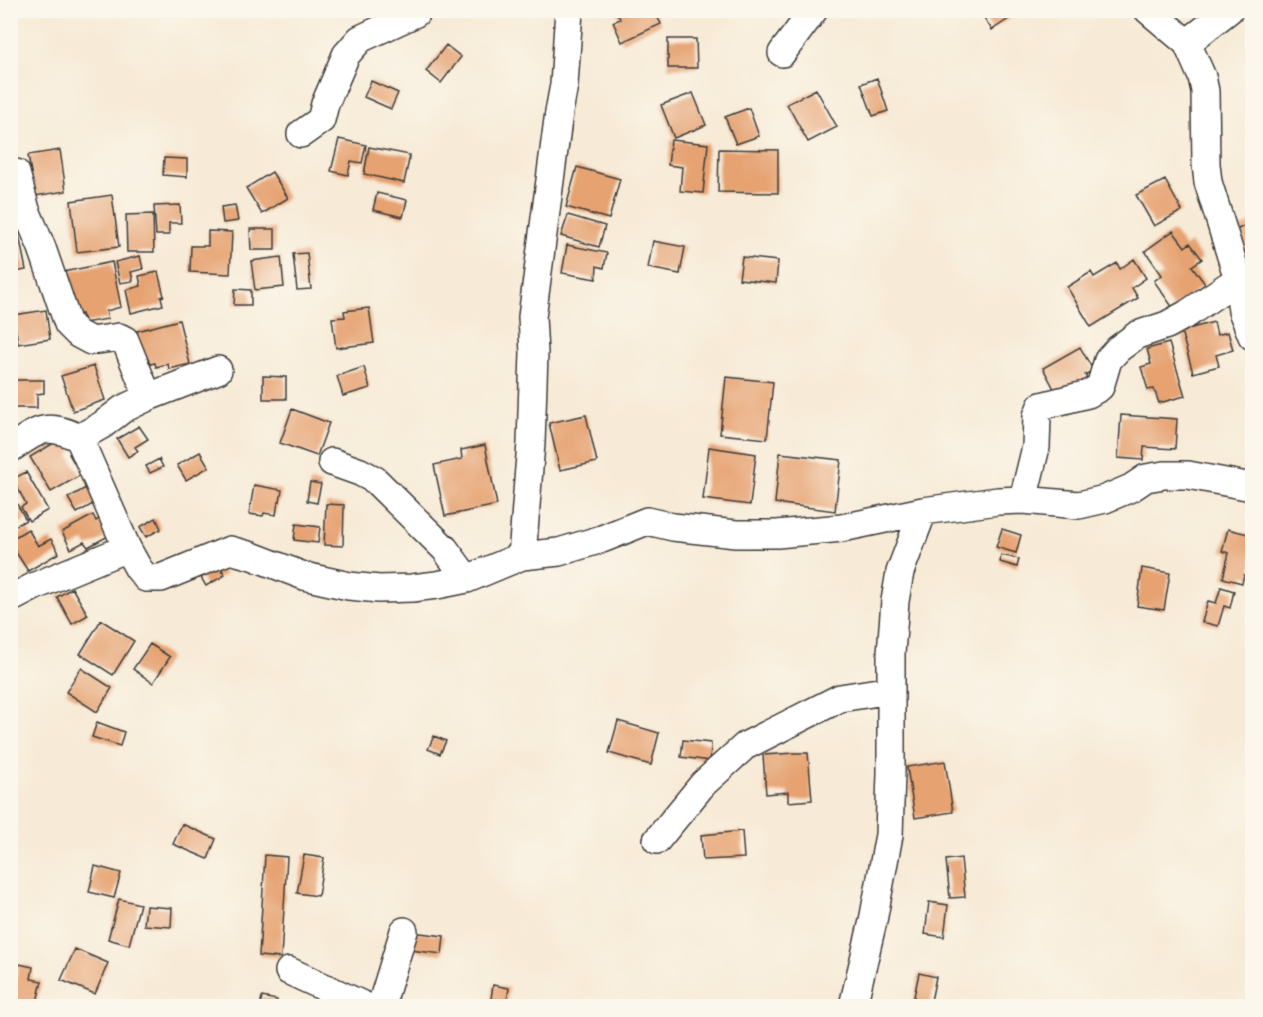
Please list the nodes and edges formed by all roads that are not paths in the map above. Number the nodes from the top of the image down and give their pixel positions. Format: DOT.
graph roads {
  1 [pos="418,10"];
  2 [pos="569,10"];
  3 [pos="814,10"];
  4 [pos="1148,10"];
  5 [pos="1229,10"];
  6 [pos="1187,43"];
  7 [pos="782,53"];
  8 [pos="301,134"];
  9 [pos="16,173"];
  10 [pos="1238,279"];
  11 [pos="1247,309"];
  12 [pos="1252,336"];
  13 [pos="218,370"];
  14 [pos="148,398"];
  15 [pos="79,438"];
  16 [pos="10,449"];
  17 [pos="332,462"];
  18 [pos="1252,487"];
  19 [pos="1023,500"];
  20 [pos="923,511"];
  21 [pos="127,548"];
  22 [pos="522,556"];
  23 [pos="467,579"];
  24 [pos="10,599"];
  25 [pos="891,690"];
  26 [pos="657,840"];
  27 [pos="404,931"];
  28 [pos="290,971"];
  29 [pos="365,1006"];
  30 [pos="381,1006"];
  31 [pos="853,1006"];
  1 -- 8 [label="street"];
  2 -- 22 [label="street"];
  3 -- 7 [label="street"];
  4 -- 6 [label="street"];
  5 -- 6 [label="street"];
  6 -- 10 [label="street"];
  9 -- 14 [label="street"];
  10 -- 11 [label="street"];
  10 -- 19 [label="street"];
  11 -- 12 [label="street"];
  13 -- 14 [label="street"];
  14 -- 15 [label="street"];
  15 -- 16 [label="street"];
  15 -- 21 [label="street"];
  17 -- 23 [label="street"];
  18 -- 19 [label="street"];
  19 -- 20 [label="street"];
  20 -- 22 [label="street"];
  20 -- 25 [label="street"];
  21 -- 23 [label="street"];
  21 -- 24 [label="street"];
  22 -- 23 [label="street"];
  25 -- 26 [label="street"];
  25 -- 31 [label="street"];
  27 -- 30 [label="street"];
  28 -- 29 [label="street"];
}
